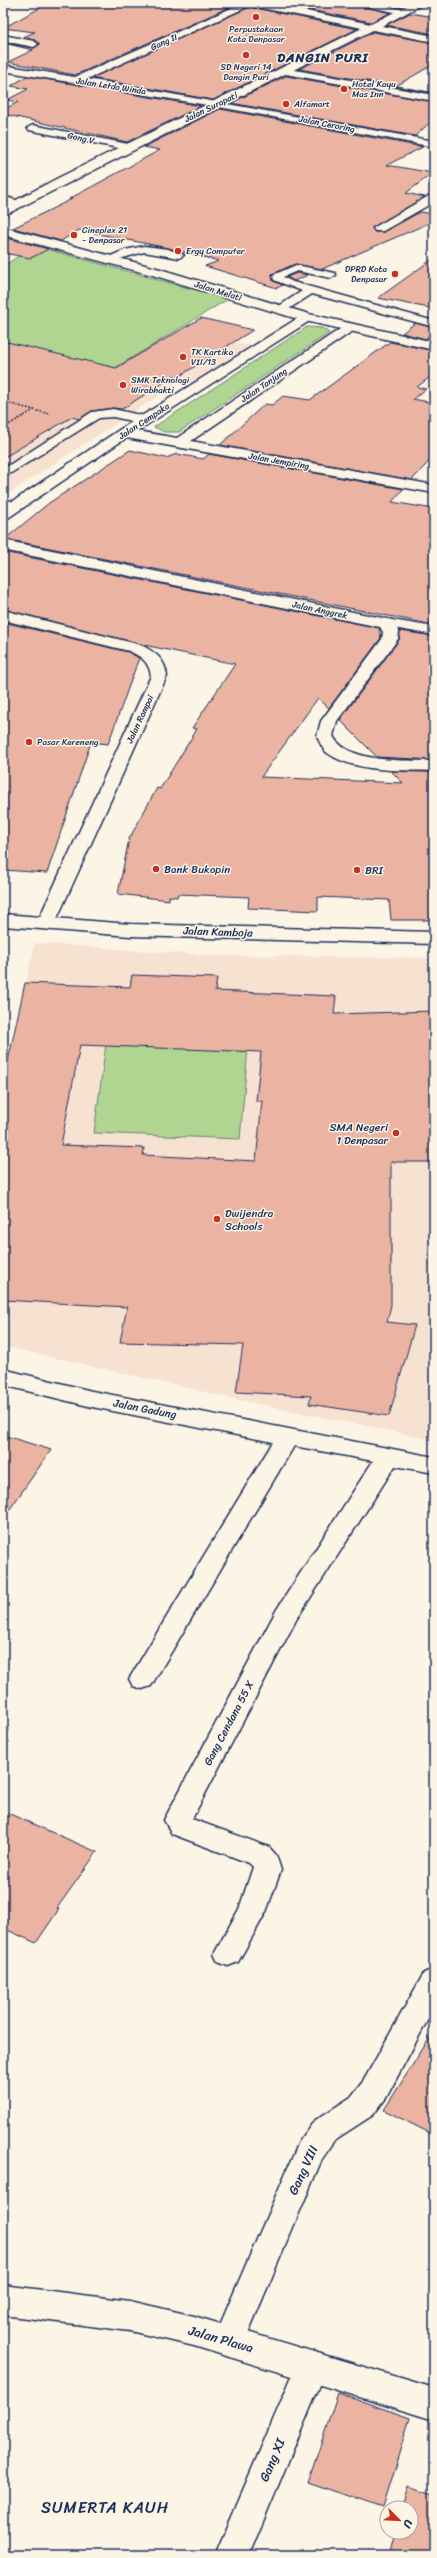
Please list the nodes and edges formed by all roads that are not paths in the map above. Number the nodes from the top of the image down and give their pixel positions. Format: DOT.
graph roads {
  1 [pos="251,3"];
  2 [pos="420,3"];
  3 [pos="367,4"];
  4 [pos="404,11"];
  5 [pos="371,27"];
  6 [pos="3,38"];
  7 [pos="434,39"];
  8 [pos="34,44"];
  9 [pos="3,68"];
  10 [pos="284,71"];
  11 [pos="76,80"];
  12 [pos="434,98"];
  13 [pos="219,104"];
  14 [pos="34,128"];
  15 [pos="434,144"];
  16 [pos="128,147"];
  17 [pos="434,197"];
  18 [pos="3,200"];
  19 [pos="18,204"];
  20 [pos="3,212"];
  21 [pos="379,228"];
  22 [pos="3,231"];
  23 [pos="179,255"];
  24 [pos="109,258"];
  25 [pos="332,275"];
  26 [pos="310,290"];
  27 [pos="280,310"];
  28 [pos="306,317"];
  29 [pos="434,324"];
  30 [pos="349,328"];
  31 [pos="432,343"];
  32 [pos="145,420"];
  33 [pos="124,433"];
  34 [pos="179,443"];
  35 [pos="3,474"];
  36 [pos="434,489"];
  37 [pos="9,505"];
  38 [pos="3,515"];
  39 [pos="3,545"];
  40 [pos="3,614"];
  41 [pos="386,623"];
  42 [pos="434,631"];
  43 [pos="434,766"];
  44 [pos="3,920"];
  45 [pos="46,923"];
  46 [pos="434,938"];
  47 [pos="5,1381"];
  48 [pos="288,1437"];
  49 [pos="389,1456"];
  50 [pos="434,1465"];
  51 [pos="142,1679"];
  52 [pos="228,1954"];
  53 [pos="434,1981"];
  54 [pos="3,2300"];
  55 [pos="229,2341"];
  56 [pos="312,2366"];
  57 [pos="434,2404"];
  58 [pos="232,2555"];
  1 -- 5 [label="street"];
  1 -- 11 [label="street, Gang II"];
  2 -- 4 [label="street, Jalan Surapati"];
  3 -- 4 [label="lane"];
  4 -- 5 [label="street, Jalan Surapati"];
  5 -- 7 [label="street"];
  5 -- 10 [label="street, Jalan Surapati"];
  6 -- 8 [label="lane"];
  9 -- 11 [label="street, Jalan Letda Winda"];
  10 -- 12 [label="street"];
  10 -- 13 [label="street, Jalan Surapati"];
  11 -- 13 [label="street, Jalan Letda Winda"];
  13 -- 15 [label="street, Jalan Ceroring"];
  13 -- 16 [label="street, Jalan Surapati"];
  14 -- 16 [label="street, Gang V"];
  16 -- 19 [label="street, Jalan Surapati"];
  17 -- 21 [label="street"];
  18 -- 19 [label="street"];
  19 -- 20 [label="street, Jalan Surapati"];
  22 -- 24 [label="street, Jalan Melati"];
  23 -- 24 [label="lane"];
  24 -- 27 [label="street, Jalan Melati"];
  25 -- 26 [label="lane"];
  26 -- 27 [label="lane"];
  26 -- 29 [label="lane"];
  27 -- 28 [label="street, Jalan Melati"];
  28 -- 30 [label="street, Jalan Melati"];
  28 -- 32 [label="street, Jalan Cempaka"];
  30 -- 31 [label="street, Jalan Melati"];
  30 -- 34 [label="street, Jalan Tanjung"];
  32 -- 33 [label="street, Jalan Cempaka"];
  32 -- 35 [label="lane"];
  33 -- 34 [label="street, Jalan Jempiring"];
  33 -- 37 [label="street, Jalan Cempaka"];
  34 -- 36 [label="street, Jalan Jempiring"];
  37 -- 38 [label="street, Jalan Cempaka"];
  39 -- 41 [label="street, Jalan Anggrek"];
  40 -- 45 [label="street, Jalan Rampai"];
  41 -- 42 [label="lane"];
  41 -- 43 [label="street"];
  44 -- 45 [label="street, Jalan Kamboja"];
  45 -- 46 [label="street, Jalan Kamboja"];
  47 -- 48 [label="street, Jalan Gadung"];
  48 -- 49 [label="street, Jalan Gadung"];
  48 -- 51 [label="street"];
  49 -- 50 [label="street, Jalan Gadung"];
  49 -- 52 [label="street, Gang Cendana 55 X"];
  53 -- 55 [label="street, Gang VIII"];
  54 -- 55 [label="street, Jalan Plawa"];
  55 -- 56 [label="street, Jalan Plawa"];
  56 -- 57 [label="street, Jalan Plawa"];
  56 -- 58 [label="street, Gang XI"];
}
